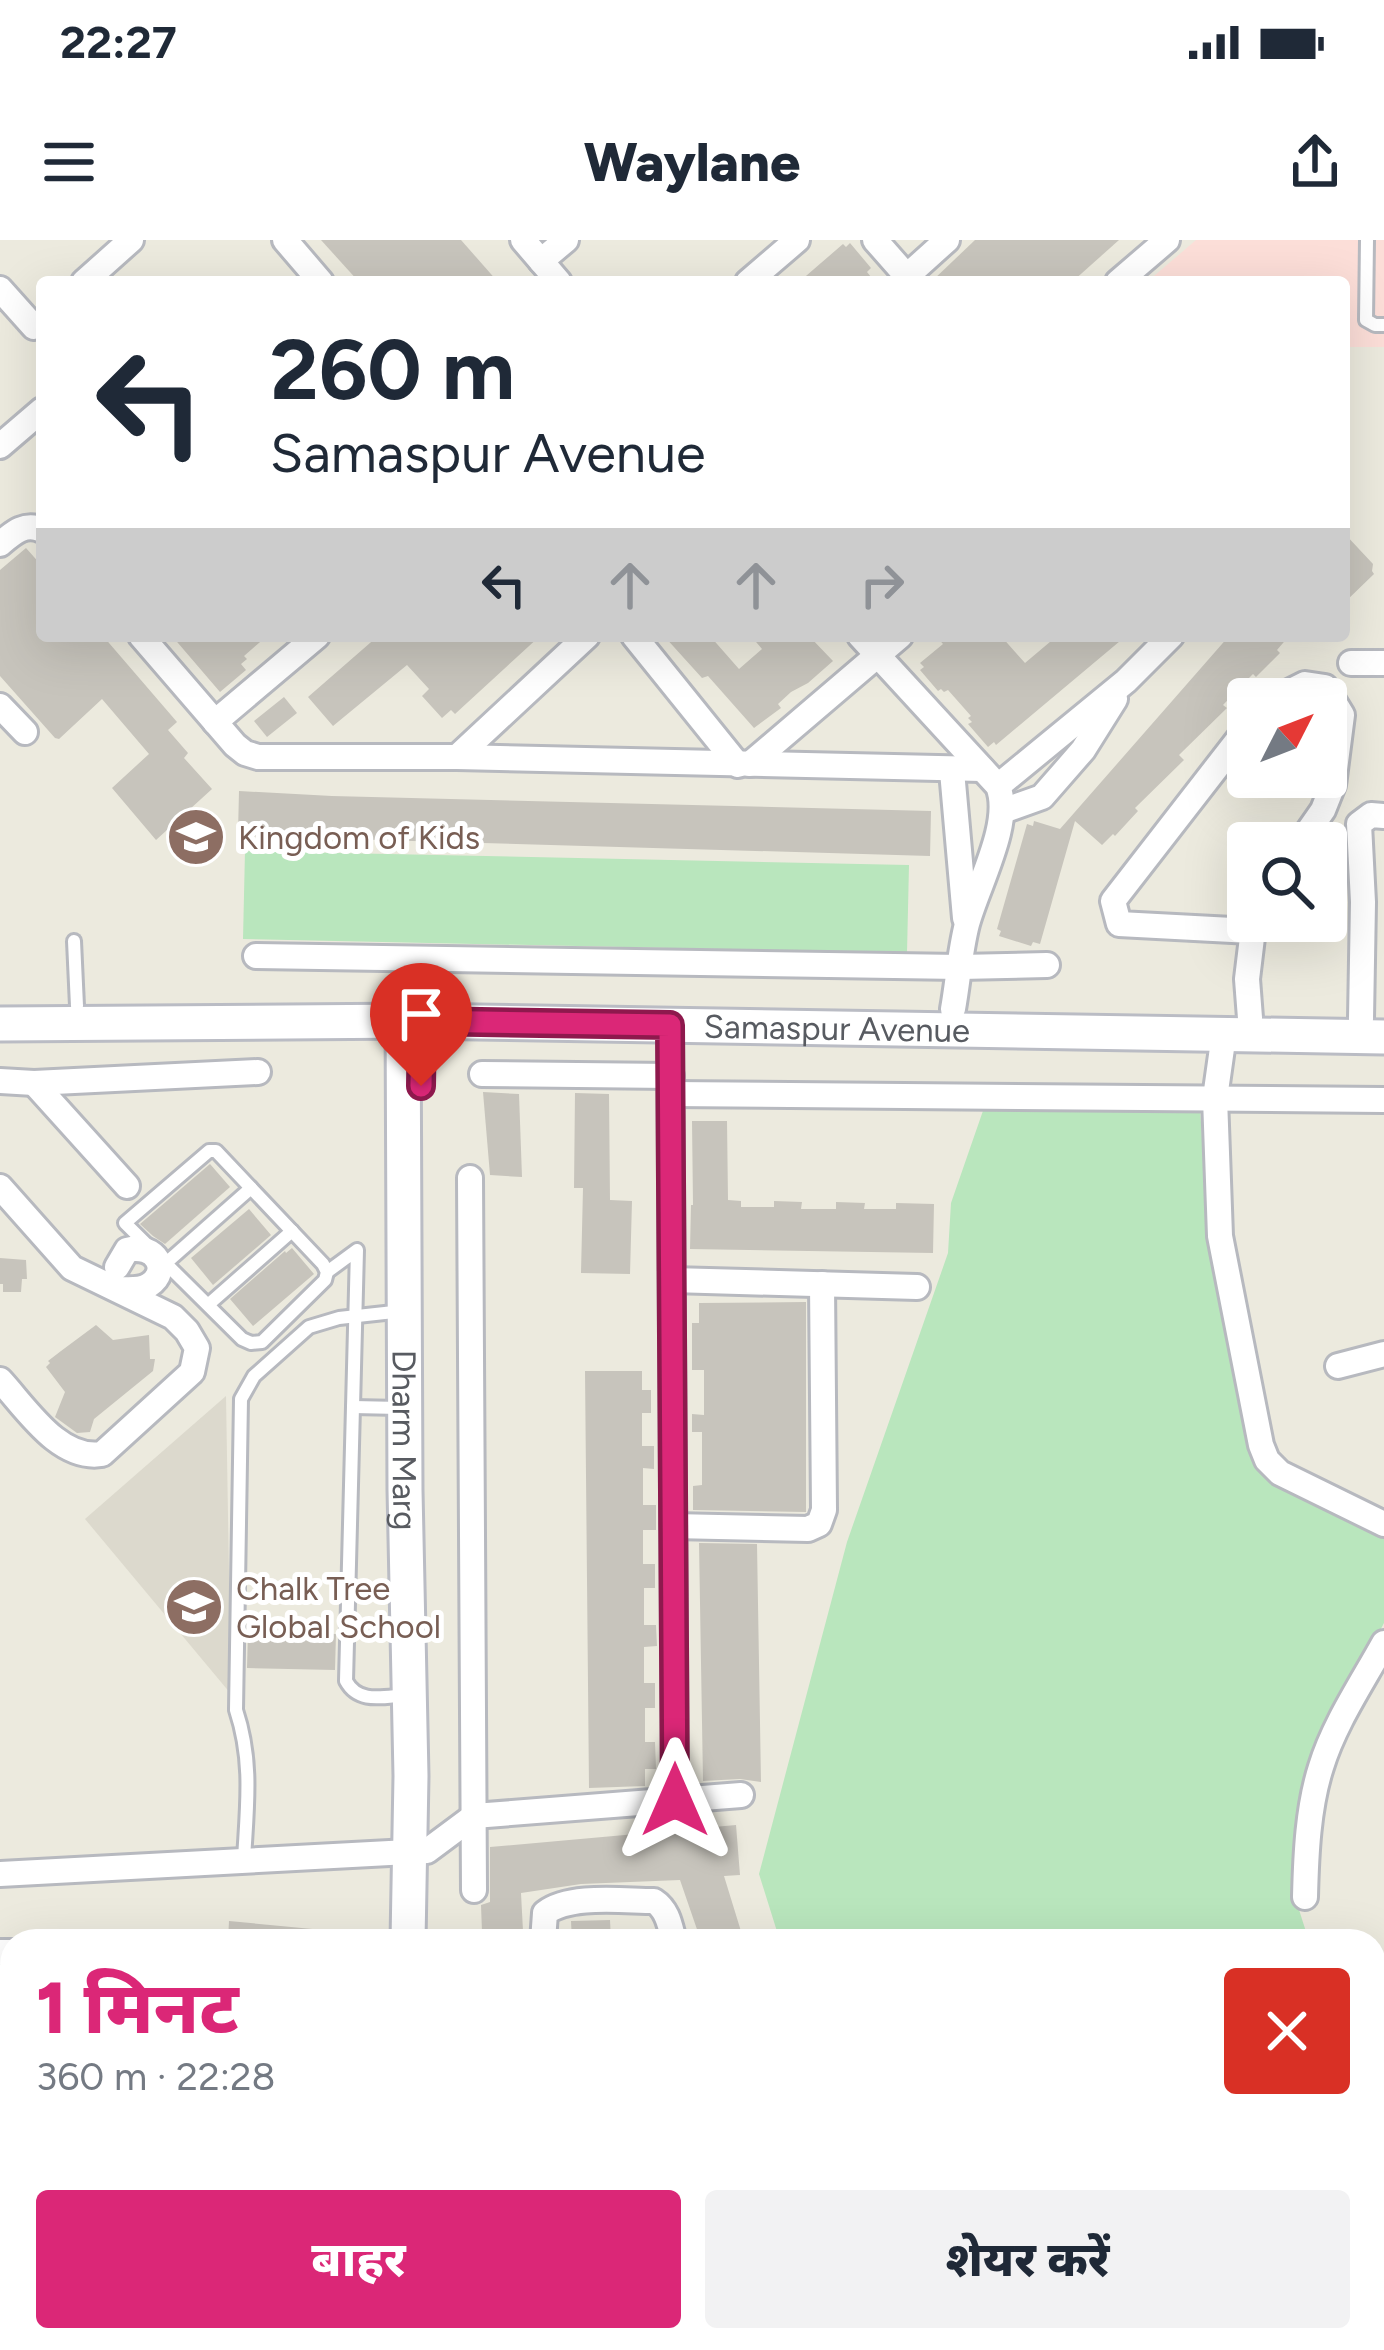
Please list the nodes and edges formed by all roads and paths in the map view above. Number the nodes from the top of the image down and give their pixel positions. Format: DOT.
graph roads {
  1 [pos="131,240"];
  2 [pos="523,240"];
  3 [pos="566,240"];
  4 [pos="797,240"];
  5 [pos="875,240"];
  6 [pos="947,240"];
  7 [pos="1367,240"];
  8 [pos="1161,242"];
  9 [pos="295,244"];
  10 [pos="541,261"];
  11 [pos="91,276"];
  12 [pos="317,276"];
  13 [pos="555,276"];
  14 [pos="755,276"];
  15 [pos="906,276"];
  16 [pos="912,276"];
  17 [pos="1124,276"];
  18 [pos="0,289"];
  19 [pos="36,325"];
  20 [pos="1384,325"];
  21 [pos="36,415"];
  22 [pos="0,446"];
  23 [pos="36,527"];
  24 [pos="0,544"];
  25 [pos="146,642"];
  26 [pos="310,642"];
  27 [pos="581,642"];
  28 [pos="639,642"];
  29 [pos="865,642"];
  30 [pos="893,642"];
  31 [pos="1166,642"];
  32 [pos="877,657"];
  33 [pos="1351,663"];
  34 [pos="1384,663"];
  35 [pos="1126,681"];
  36 [pos="0,706"];
  37 [pos="215,722"];
  38 [pos="25,731"];
  39 [pos="1227,755"];
  40 [pos="457,757"];
  41 [pos="744,764"];
  42 [pos="952,771"];
  43 [pos="994,789"];
  44 [pos="1384,816"];
  45 [pos="1373,902"];
  46 [pos="1227,926"];
  47 [pos="966,927"];
  48 [pos="74,941"];
  49 [pos="1250,942"];
  50 [pos="256,956"];
  51 [pos="1047,964"];
  52 [pos="960,967"];
  53 [pos="0,1006"];
  54 [pos="76,1006"];
  55 [pos="953,1010"];
  56 [pos="412,1015"];
  57 [pos="0,1024"];
  58 [pos="670,1025"];
  59 [pos="1376,1025"];
  60 [pos="1237,1026"];
  61 [pos="258,1072"];
  62 [pos="482,1074"];
  63 [pos="0,1081"];
  64 [pos="34,1083"];
  65 [pos="671,1085"];
  66 [pos="1215,1098"];
  67 [pos="1384,1100"];
  68 [pos="470,1178"];
  69 [pos="127,1186"];
  70 [pos="0,1187"];
  71 [pos="251,1189"];
  72 [pos="292,1231"];
  73 [pos="166,1263"];
  74 [pos="327,1272"];
  75 [pos="672,1280"];
  76 [pos="822,1284"];
  77 [pos="917,1287"];
  78 [pos="209,1304"];
  79 [pos="404,1310"];
  80 [pos="356,1316"];
  81 [pos="1384,1354"];
  82 [pos="1338,1366"];
  83 [pos="0,1380"];
  84 [pos="353,1407"];
  85 [pos="405,1408"];
  86 [pos="1384,1524"];
  87 [pos="673,1526"];
  88 [pos="1384,1642"];
  89 [pos="409,1694"];
  90 [pos="741,1795"];
  91 [pos="675,1800"];
  92 [pos="474,1816"];
  93 [pos="417,1851"];
  94 [pos="244,1859"];
  95 [pos="0,1874"];
  96 [pos="474,1890"];
  97 [pos="1305,1897"];
  98 [pos="409,1929"];
  99 [pos="423,1929"];
  100 [pos="544,1929"];
  101 [pos="671,1929"];
  1 -- 11 [label="street"];
  2 -- 10 [label="street"];
  3 -- 10 [label="street"];
  4 -- 14 [label="street"];
  5 -- 15 [label="street"];
  6 -- 16 [label="street"];
  7 -- 20 [label="lane"];
  8 -- 17 [label="street"];
  9 -- 12 [label="street"];
  10 -- 13 [label="street"];
  18 -- 19 [label="street"];
  21 -- 22 [label="street"];
  23 -- 24 [label="street"];
  25 -- 37 [label="street"];
  26 -- 37 [label="street"];
  27 -- 40 [label="street"];
  28 -- 41 [label="street"];
  29 -- 32 [label="street"];
  30 -- 32 [label="street"];
  31 -- 35 [label="street"];
  32 -- 41 [label="street"];
  32 -- 43 [label="street"];
  33 -- 34 [label="street"];
  35 -- 43 [label="street"];
  35 -- 43 [label="street"];
  36 -- 38 [label="street"];
  37 -- 40 [label="street"];
  39 -- 46 [label="street"];
  40 -- 41 [label="street"];
  41 -- 42 [label="street"];
  42 -- 43 [label="street"];
  42 -- 47 [label="street"];
  43 -- 47 [label="street"];
  44 -- 45 [label="street"];
  45 -- 59 [label="street"];
  47 -- 52 [label="street"];
  48 -- 54 [label="lane"];
  49 -- 60 [label="street"];
  50 -- 52 [label="street"];
  51 -- 52 [label="street"];
  52 -- 55 [label="street"];
  53 -- 54 [label="main road, Samaspur Avenue"];
  54 -- 56 [label="main road, Samaspur Avenue"];
  55 -- 56 [label="main road, Samaspur Avenue"];
  55 -- 60 [label="main road, Samaspur Avenue"];
  56 -- 57 [label="main road, Samaspur Avenue"];
  56 -- 58 [label="main road, Samaspur Avenue"];
  56 -- 79 [label="main road, Dharm Marg"];
  56 -- 93 [label="main road, Dharm Marg"];
  58 -- 60 [label="main road, Samaspur Avenue"];
  58 -- 65 [label="street"];
  59 -- 60 [label="main road, Samaspur Avenue"];
  60 -- 66 [label="street"];
  61 -- 64 [label="street"];
  62 -- 65 [label="street"];
  63 -- 64 [label="street"];
  64 -- 69 [label="street"];
  65 -- 66 [label="street"];
  65 -- 75 [label="street"];
  66 -- 67 [label="street"];
  66 -- 86 [label="street"];
  68 -- 92 [label="street"];
  70 -- 83 [label="street"];
  71 -- 72 [label="lane"];
  71 -- 73 [label="lane"];
  71 -- 73 [label="lane"];
  72 -- 74 [label="lane"];
  72 -- 78 [label="lane"];
  73 -- 78 [label="lane"];
  74 -- 78 [label="lane"];
  74 -- 80 [label="lane"];
  75 -- 76 [label="street"];
  75 -- 87 [label="street"];
  76 -- 77 [label="street"];
  76 -- 87 [label="street"];
  79 -- 80 [label="lane"];
  79 -- 85 [label="main road, Dharm Marg"];
  80 -- 84 [label="lane"];
  80 -- 94 [label="lane"];
  81 -- 82 [label="street"];
  84 -- 85 [label="lane"];
  84 -- 89 [label="lane"];
  85 -- 89 [label="main road, Dharm Marg"];
  87 -- 91 [label="street"];
  88 -- 97 [label="street"];
  89 -- 93 [label="main road, Dharm Marg"];
  90 -- 91 [label="street"];
  91 -- 92 [label="street"];
  92 -- 93 [label="street"];
  92 -- 96 [label="street"];
  93 -- 94 [label="street"];
  93 -- 98 [label="main road, Dharm Marg"];
  93 -- 99 [label="main road, Dharm Marg"];
  94 -- 95 [label="street"];
  100 -- 101 [label="street"];
}
